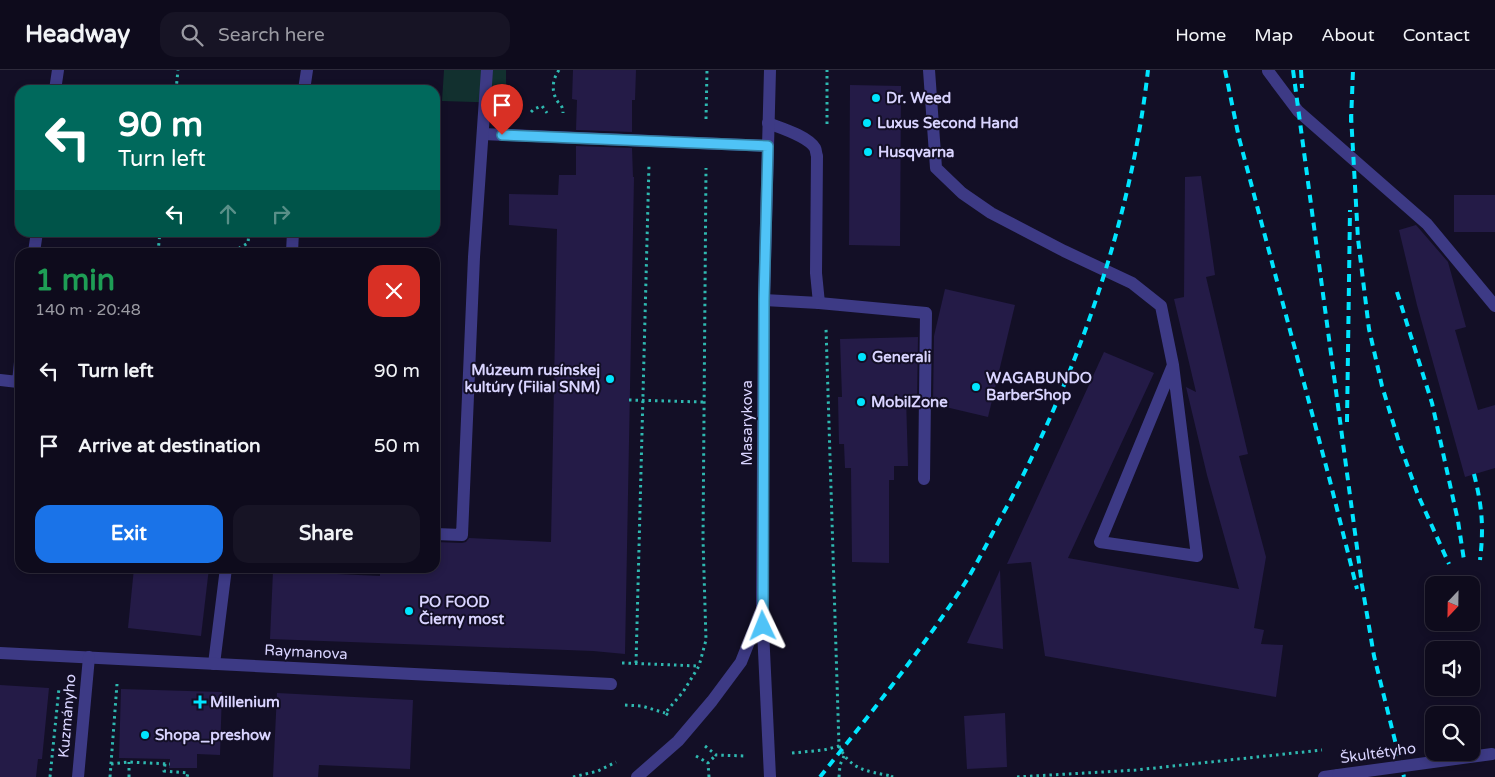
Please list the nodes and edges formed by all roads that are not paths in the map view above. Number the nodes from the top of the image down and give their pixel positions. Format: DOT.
graph roads {
  1 [pos="58,70"];
  2 [pos="307,70"];
  3 [pos="487,70"];
  4 [pos="770,70"];
  5 [pos="929,70"];
  6 [pos="1268,71"];
  7 [pos="56,85"];
  8 [pos="305,85"];
  9 [pos="768,123"];
  10 [pos="483,134"];
  11 [pos="768,146"];
  12 [pos="764,300"];
  13 [pos="822,304"];
  14 [pos="1495,306"];
  15 [pos="1172,365"];
  16 [pos="0,380"];
  17 [pos="15,382"];
  18 [pos="924,479"];
  19 [pos="440,534"];
  20 [pos="225,573"];
  21 [pos="762,609"];
  22 [pos="0,653"];
  23 [pos="89,657"];
  24 [pos="214,664"];
  25 [pos="611,684"];
  26 [pos="1494,754"];
  27 [pos="78,777"];
  28 [pos="637,777"];
  29 [pos="770,777"];
  30 [pos="1324,777"];
  1 -- 7 [label="street"];
  2 -- 8 [label="street"];
  3 -- 10 [label="street"];
  4 -- 9 [label="street, Masarykova"];
  5 -- 15 [label="street"];
  6 -- 14 [label="street"];
  9 -- 11 [label="street, Masarykova"];
  9 -- 13 [label="street"];
  10 -- 11 [label="street"];
  10 -- 19 [label="street"];
  11 -- 12 [label="street, Masarykova"];
  12 -- 13 [label="street"];
  12 -- 21 [label="street, Masarykova"];
  13 -- 18 [label="street"];
  15 -- 15 [label="street"];
  16 -- 17 [label="street"];
  20 -- 24 [label="street"];
  21 -- 28 [label="street"];
  21 -- 29 [label="street, Masarykova"];
  22 -- 23 [label="street, Raymanova"];
  23 -- 24 [label="street, Raymanova"];
  23 -- 27 [label="street, Kuzmányho"];
  24 -- 25 [label="street, Raymanova"];
  26 -- 30 [label="street, Škultétyho, bridge"];
}
